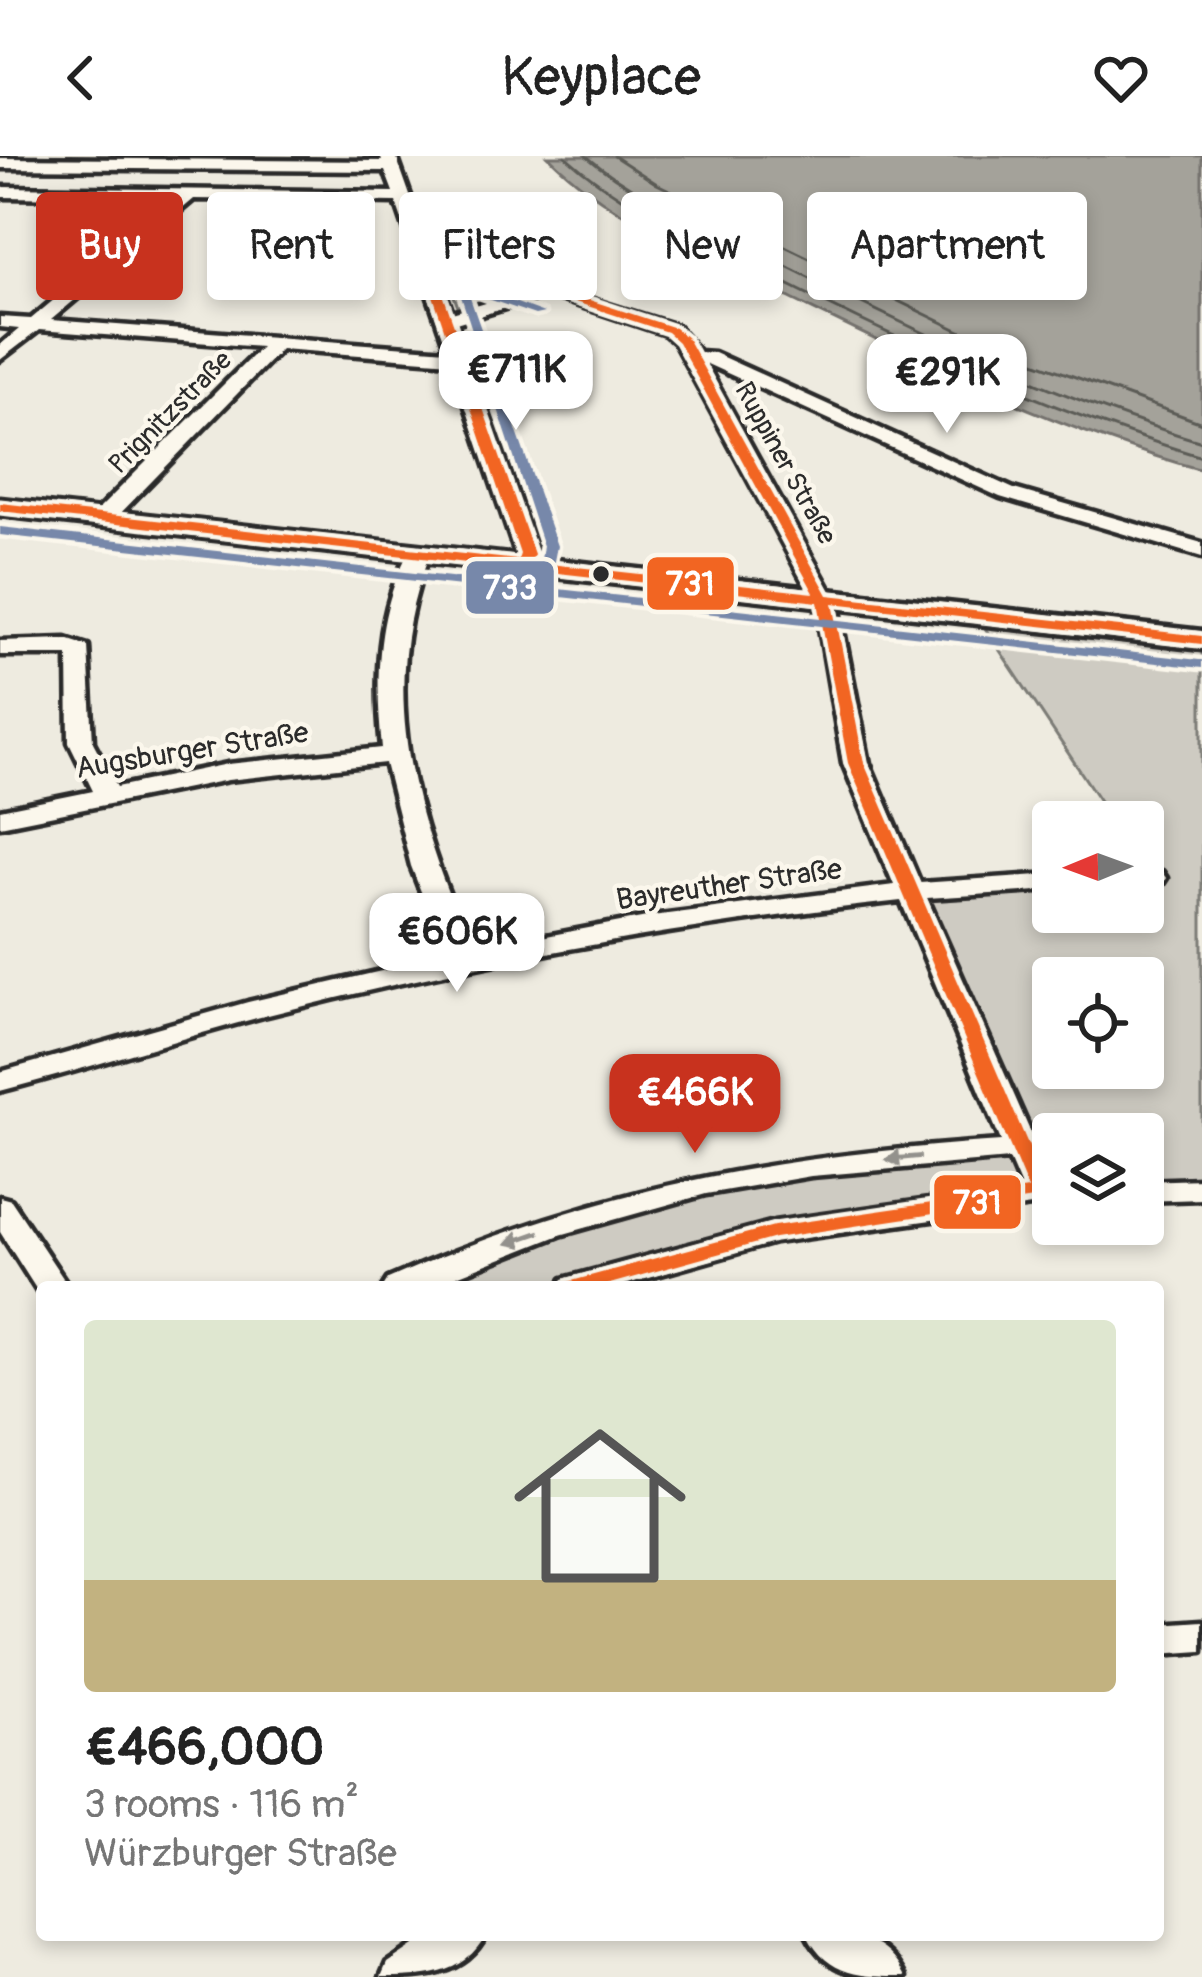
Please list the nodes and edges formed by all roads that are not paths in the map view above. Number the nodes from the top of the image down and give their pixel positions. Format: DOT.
graph roads {
  1 [pos="389,161"];
  2 [pos="0,163"];
  3 [pos="0,192"];
  4 [pos="189,195"];
  5 [pos="399,197"];
  6 [pos="441,300"];
  7 [pos="514,300"];
  8 [pos="578,300"];
  9 [pos="448,320"];
  10 [pos="0,322"];
  11 [pos="35,325"];
  12 [pos="275,344"];
  13 [pos="0,354"];
  14 [pos="460,357"];
  15 [pos="695,358"];
  16 [pos="0,507"];
  17 [pos="103,518"];
  18 [pos="1202,550"];
  19 [pos="419,554"];
  20 [pos="523,565"];
  21 [pos="824,598"];
  22 [pos="1202,640"];
  23 [pos="0,648"];
  24 [pos="395,754"];
  25 [pos="108,795"];
  26 [pos="0,818"];
  27 [pos="1032,884"];
  28 [pos="912,894"];
  29 [pos="462,961"];
  30 [pos="0,1082"];
  31 [pos="1020,1149"];
  32 [pos="1032,1169"];
  33 [pos="1202,1190"];
  34 [pos="1164,1191"];
  35 [pos="1032,1195"];
  36 [pos="0,1207"];
  37 [pos="48,1281"];
  38 [pos="415,1281"];
  39 [pos="597,1281"];
  40 [pos="1202,1636"];
  41 [pos="1164,1639"];
  42 [pos="455,1941"];
  43 [pos="838,1941"];
  44 [pos="403,1977"];
  45 [pos="883,1977"];
  1 -- 2 [label="street"];
  1 -- 5 [label="street"];
  3 -- 4 [label="street"];
  4 -- 5 [label="street"];
  4 -- 11 [label="street"];
  6 -- 9 [label="street"];
  7 -- 9 [label="street"];
  8 -- 15 [label="street"];
  9 -- 14 [label="street"];
  10 -- 11 [label="street"];
  11 -- 12 [label="street"];
  11 -- 13 [label="street"];
  12 -- 14 [label="street"];
  12 -- 17 [label="street, Prignitzstraße"];
  14 -- 20 [label="street"];
  15 -- 18 [label="street"];
  15 -- 21 [label="street, Ruppiner Straße"];
  16 -- 17 [label="main road"];
  17 -- 19 [label="main road"];
  19 -- 20 [label="main road"];
  19 -- 24 [label="street"];
  20 -- 21 [label="main road"];
  21 -- 22 [label="main road"];
  21 -- 28 [label="street, Ruppiner Straße"];
  23 -- 25 [label="street"];
  24 -- 25 [label="street, Augsburger Straße"];
  24 -- 29 [label="street"];
  25 -- 26 [label="street, Augsburger Straße"];
  27 -- 28 [label="street, Bayreuther Straße"];
  28 -- 29 [label="street, Bayreuther Straße"];
  28 -- 31 [label="street, Ruppiner Straße"];
  29 -- 30 [label="street, Bayreuther Straße"];
  31 -- 32 [label="street, Ruppiner Straße"];
  31 -- 38 [label="street, one-way"];
  33 -- 34 [label="street"];
  35 -- 39 [label="street"];
  36 -- 37 [label="street"];
  40 -- 41 [label="street"];
  42 -- 44 [label="street"];
  43 -- 45 [label="street"];
}
